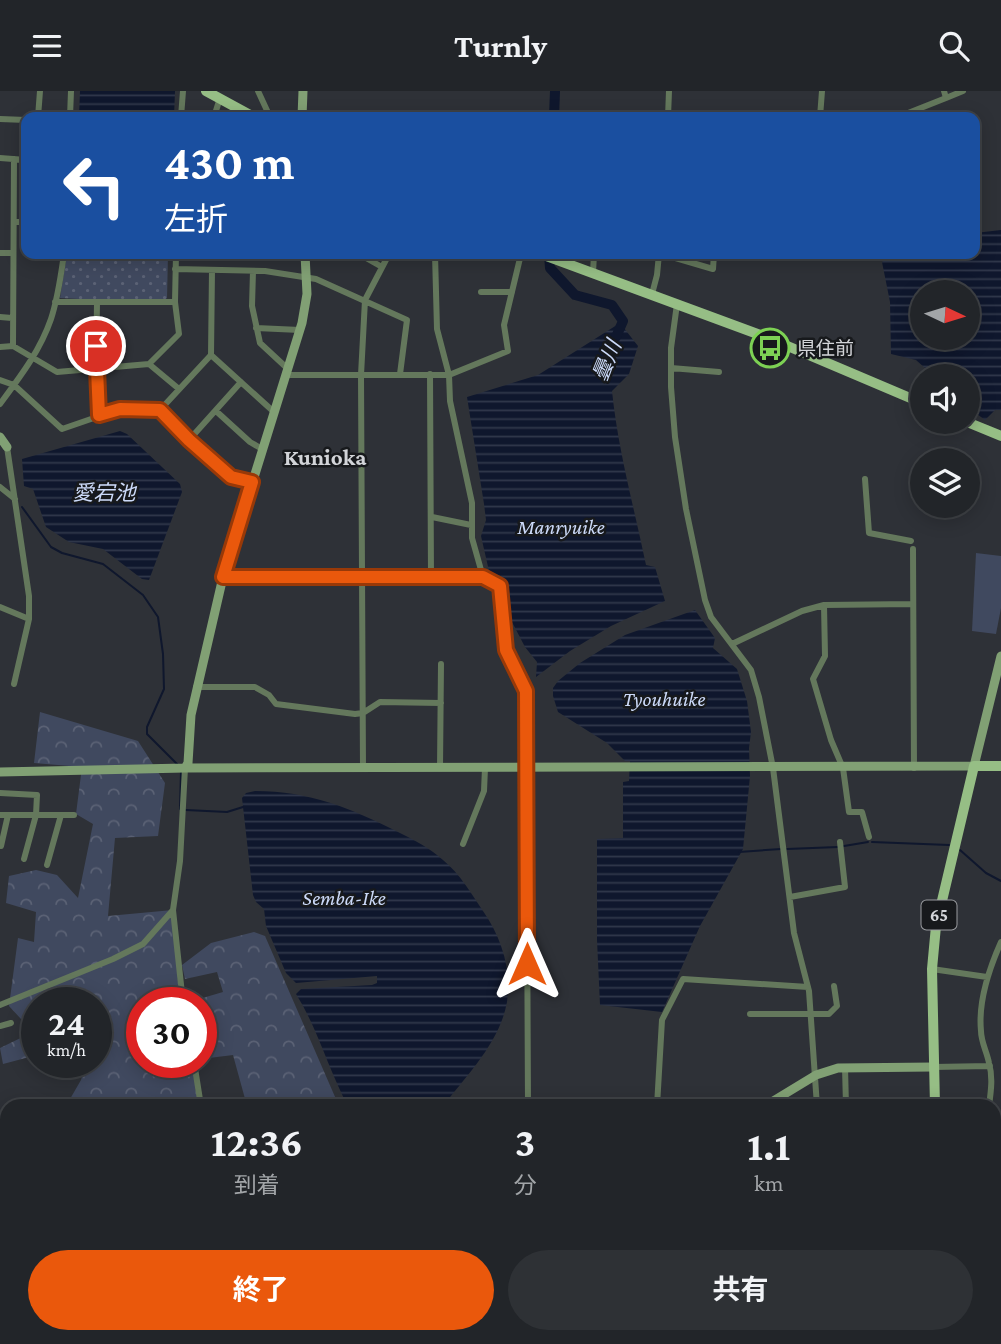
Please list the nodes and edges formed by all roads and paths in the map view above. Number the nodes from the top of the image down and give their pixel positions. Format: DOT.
graph roads {
  1 [pos="40,91"];
  2 [pos="71,91"];
  3 [pos="183,91"];
  4 [pos="206,91"];
  5 [pos="258,91"];
  6 [pos="303,91"];
  7 [pos="669,91"];
  8 [pos="822,91"];
  9 [pos="962,91"];
  10 [pos="945,94"];
  11 [pos="220,98"];
  12 [pos="38,112"];
  13 [pos="70,112"];
  14 [pos="181,112"];
  15 [pos="216,112"];
  16 [pos="245,112"];
  17 [pos="268,112"];
  18 [pos="302,112"];
  19 [pos="668,112"];
  20 [pos="820,112"];
  21 [pos="908,112"];
  22 [pos="0,119"];
  23 [pos="21,120"];
  24 [pos="0,159"];
  25 [pos="14,159"];
  26 [pos="21,160"];
  27 [pos="15,222"];
  28 [pos="21,222"];
  29 [pos="0,253"];
  30 [pos="13,253"];
  31 [pos="63,259"];
  32 [pos="176,259"];
  33 [pos="305,259"];
  34 [pos="368,259"];
  35 [pos="388,259"];
  36 [pos="435,259"];
  37 [pos="520,259"];
  38 [pos="555,259"];
  39 [pos="594,259"];
  40 [pos="659,259"];
  41 [pos="679,259"];
  42 [pos="714,259"];
  43 [pos="382,267"];
  44 [pos="175,269"];
  45 [pos="212,270"];
  46 [pos="253,271"];
  47 [pos="593,273"];
  48 [pos="306,278"];
  49 [pos="481,292"];
  50 [pos="512,292"];
  51 [pos="652,294"];
  52 [pos="365,300"];
  53 [pos="55,302"];
  54 [pos="175,302"];
  55 [pos="677,302"];
  56 [pos="97,303"];
  57 [pos="0,317"];
  58 [pos="12,318"];
  59 [pos="256,328"];
  60 [pos="300,330"];
  61 [pos="13,346"];
  62 [pos="0,347"];
  63 [pos="211,355"];
  64 [pos="33,358"];
  65 [pos="149,364"];
  66 [pos="96,368"];
  67 [pos="671,368"];
  68 [pos="287,372"];
  69 [pos="719,372"];
  70 [pos="400,374"];
  71 [pos="430,374"];
  72 [pos="361,375"];
  73 [pos="449,375"];
  74 [pos="0,380"];
  75 [pos="241,382"];
  76 [pos="14,385"];
  77 [pos="179,389"];
  78 [pos="910,398"];
  79 [pos="0,404"];
  80 [pos="160,410"];
  81 [pos="216,411"];
  82 [pos="274,412"];
  83 [pos="99,415"];
  84 [pos="980,427"];
  85 [pos="1001,436"];
  86 [pos="0,437"];
  87 [pos="189,440"];
  88 [pos="7,447"];
  89 [pos="262,449"];
  90 [pos="865,479"];
  91 [pos="252,482"];
  92 [pos="0,487"];
  93 [pos="15,499"];
  94 [pos="432,517"];
  95 [pos="471,524"];
  96 [pos="911,541"];
  97 [pos="913,549"];
  98 [pos="223,577"];
  99 [pos="431,577"];
  100 [pos="483,577"];
  101 [pos="362,578"];
  102 [pos="914,604"];
  103 [pos="824,605"];
  104 [pos="0,607"];
  105 [pos="29,619"];
  106 [pos="732,644"];
  107 [pos="1001,656"];
  108 [pos="441,664"];
  109 [pos="998,677"];
  110 [pos="14,684"];
  111 [pos="196,687"];
  112 [pos="441,703"];
  113 [pos="363,713"];
  114 [pos="974,766"];
  115 [pos="1001,766"];
  116 [pos="185,768"];
  117 [pos="440,768"];
  118 [pos="485,768"];
  119 [pos="527,768"];
  120 [pos="773,768"];
  121 [pos="843,768"];
  122 [pos="914,768"];
  123 [pos="363,769"];
  124 [pos="0,772"];
  125 [pos="0,793"];
  126 [pos="4,815"];
  127 [pos="36,815"];
  128 [pos="61,815"];
  129 [pos="74,815"];
  130 [pos="869,837"];
  131 [pos="840,842"];
  132 [pos="463,844"];
  133 [pos="1,846"];
  134 [pos="24,859"];
  135 [pos="47,865"];
  136 [pos="790,898"];
  137 [pos="173,910"];
  138 [pos="1001,942"];
  139 [pos="932,969"];
  140 [pos="987,977"];
  141 [pos="834,986"];
  142 [pos="181,987"];
  143 [pos="808,987"];
  144 [pos="0,1005"];
  145 [pos="750,1014"];
  146 [pos="812,1015"];
  147 [pos="11,1023"];
  148 [pos="0,1026"];
  149 [pos="990,1066"];
  150 [pos="845,1067"];
  151 [pos="933,1067"];
  152 [pos="816,1075"];
  153 [pos="197,1078"];
  154 [pos="200,1099"];
  155 [pos="528,1099"];
  156 [pos="657,1099"];
  157 [pos="777,1099"];
  158 [pos="817,1099"];
  159 [pos="846,1099"];
  160 [pos="935,1099"];
  161 [pos="990,1099"];
  1 -- 12 [label="street"];
  2 -- 13 [label="street"];
  3 -- 14 [label="street"];
  4 -- 11 [label="main road"];
  5 -- 17 [label="street"];
  6 -- 18 [label="street"];
  7 -- 19 [label="street"];
  8 -- 20 [label="street"];
  9 -- 10 [label="street"];
  10 -- 21 [label="street"];
  11 -- 15 [label="street"];
  11 -- 16 [label="main road"];
  22 -- 23 [label="street"];
  24 -- 25 [label="street"];
  25 -- 26 [label="street"];
  25 -- 27 [label="street"];
  27 -- 28 [label="street"];
  27 -- 30 [label="street"];
  29 -- 30 [label="street"];
  30 -- 58 [label="street"];
  31 -- 53 [label="street"];
  32 -- 44 [label="street"];
  33 -- 48 [label="street"];
  34 -- 43 [label="street"];
  35 -- 43 [label="street"];
  36 -- 73 [label="street"];
  37 -- 50 [label="street"];
  38 -- 47 [label="main road"];
  39 -- 47 [label="street"];
  40 -- 51 [label="street"];
  41 -- 42 [label="street"];
  43 -- 52 [label="street"];
  44 -- 45 [label="street"];
  44 -- 54 [label="street"];
  45 -- 46 [label="street"];
  45 -- 63 [label="street"];
  46 -- 48 [label="street"];
  46 -- 59 [label="street"];
  47 -- 51 [label="main road"];
  48 -- 52 [label="street"];
  48 -- 60 [label="street"];
  49 -- 50 [label="street"];
  50 -- 73 [label="street"];
  51 -- 55 [label="main road"];
  52 -- 70 [label="street"];
  52 -- 72 [label="street"];
  53 -- 56 [label="street"];
  53 -- 64 [label="street"];
  54 -- 56 [label="street"];
  54 -- 65 [label="street"];
  55 -- 67 [label="street"];
  55 -- 78 [label="main road"];
  56 -- 66 [label="street"];
  57 -- 58 [label="street"];
  58 -- 61 [label="street"];
  59 -- 60 [label="street"];
  59 -- 68 [label="street"];
  60 -- 68 [label="street"];
  61 -- 62 [label="street"];
  61 -- 64 [label="street"];
  63 -- 75 [label="street"];
  63 -- 77 [label="street"];
  64 -- 66 [label="street"];
  64 -- 76 [label="street"];
  65 -- 66 [label="street"];
  65 -- 77 [label="street"];
  66 -- 83 [label="street"];
  67 -- 69 [label="street"];
  67 -- 106 [label="street"];
  68 -- 72 [label="street"];
  68 -- 82 [label="street"];
  70 -- 71 [label="street"];
  70 -- 72 [label="street"];
  71 -- 73 [label="street"];
  71 -- 94 [label="street"];
  72 -- 101 [label="street"];
  73 -- 95 [label="street"];
  74 -- 76 [label="street"];
  75 -- 81 [label="street"];
  75 -- 82 [label="street"];
  76 -- 79 [label="street"];
  76 -- 83 [label="street"];
  77 -- 80 [label="street"];
  80 -- 83 [label="street"];
  80 -- 87 [label="street"];
  81 -- 87 [label="street"];
  81 -- 89 [label="street"];
  82 -- 89 [label="street"];
  84 -- 85 [label="main road"];
  86 -- 88 [label="street"];
  87 -- 91 [label="street"];
  88 -- 93 [label="street"];
  89 -- 91 [label="street"];
  90 -- 96 [label="street"];
  91 -- 98 [label="street"];
  92 -- 93 [label="street"];
  93 -- 105 [label="street"];
  94 -- 95 [label="street"];
  94 -- 99 [label="street"];
  95 -- 100 [label="street"];
  97 -- 102 [label="street"];
  98 -- 101 [label="street"];
  98 -- 111 [label="street"];
  99 -- 100 [label="street"];
  99 -- 101 [label="street"];
  100 -- 119 [label="street"];
  101 -- 113 [label="street"];
  102 -- 103 [label="street"];
  102 -- 122 [label="street"];
  103 -- 106 [label="street"];
  103 -- 121 [label="street"];
  104 -- 105 [label="street"];
  105 -- 110 [label="street"];
  106 -- 120 [label="street"];
  107 -- 109 [label="street"];
  108 -- 112 [label="street"];
  109 -- 114 [label="street"];
  111 -- 113 [label="street"];
  111 -- 116 [label="street"];
  112 -- 113 [label="street"];
  112 -- 117 [label="street"];
  113 -- 123 [label="street"];
  114 -- 115 [label="main road"];
  114 -- 122 [label="street"];
  114 -- 139 [label="main road, 65"];
  116 -- 123 [label="street"];
  116 -- 124 [label="street"];
  116 -- 137 [label="street"];
  117 -- 118 [label="street"];
  117 -- 123 [label="street"];
  118 -- 119 [label="street"];
  118 -- 132 [label="street"];
  119 -- 120 [label="street"];
  119 -- 155 [label="street"];
  120 -- 121 [label="street"];
  120 -- 136 [label="street"];
  121 -- 122 [label="street"];
  121 -- 130 [label="street"];
  125 -- 127 [label="street"];
  126 -- 127 [label="street"];
  126 -- 133 [label="street"];
  127 -- 128 [label="street"];
  127 -- 134 [label="street"];
  128 -- 129 [label="street"];
  128 -- 135 [label="street"];
  131 -- 136 [label="street"];
  136 -- 143 [label="street"];
  137 -- 142 [label="street"];
  137 -- 144 [label="street"];
  138 -- 140 [label="street"];
  139 -- 140 [label="street"];
  139 -- 151 [label="main road, 65"];
  140 -- 149 [label="street"];
  141 -- 146 [label="street"];
  143 -- 146 [label="street"];
  143 -- 156 [label="street"];
  145 -- 146 [label="street"];
  146 -- 152 [label="street"];
  147 -- 148 [label="street"];
  149 -- 151 [label="street"];
  149 -- 161 [label="street"];
  150 -- 151 [label="street"];
  150 -- 152 [label="street"];
  150 -- 159 [label="street"];
  151 -- 160 [label="main road, 65"];
  152 -- 157 [label="street"];
  152 -- 158 [label="street"];
  153 -- 154 [label="street"];
}
